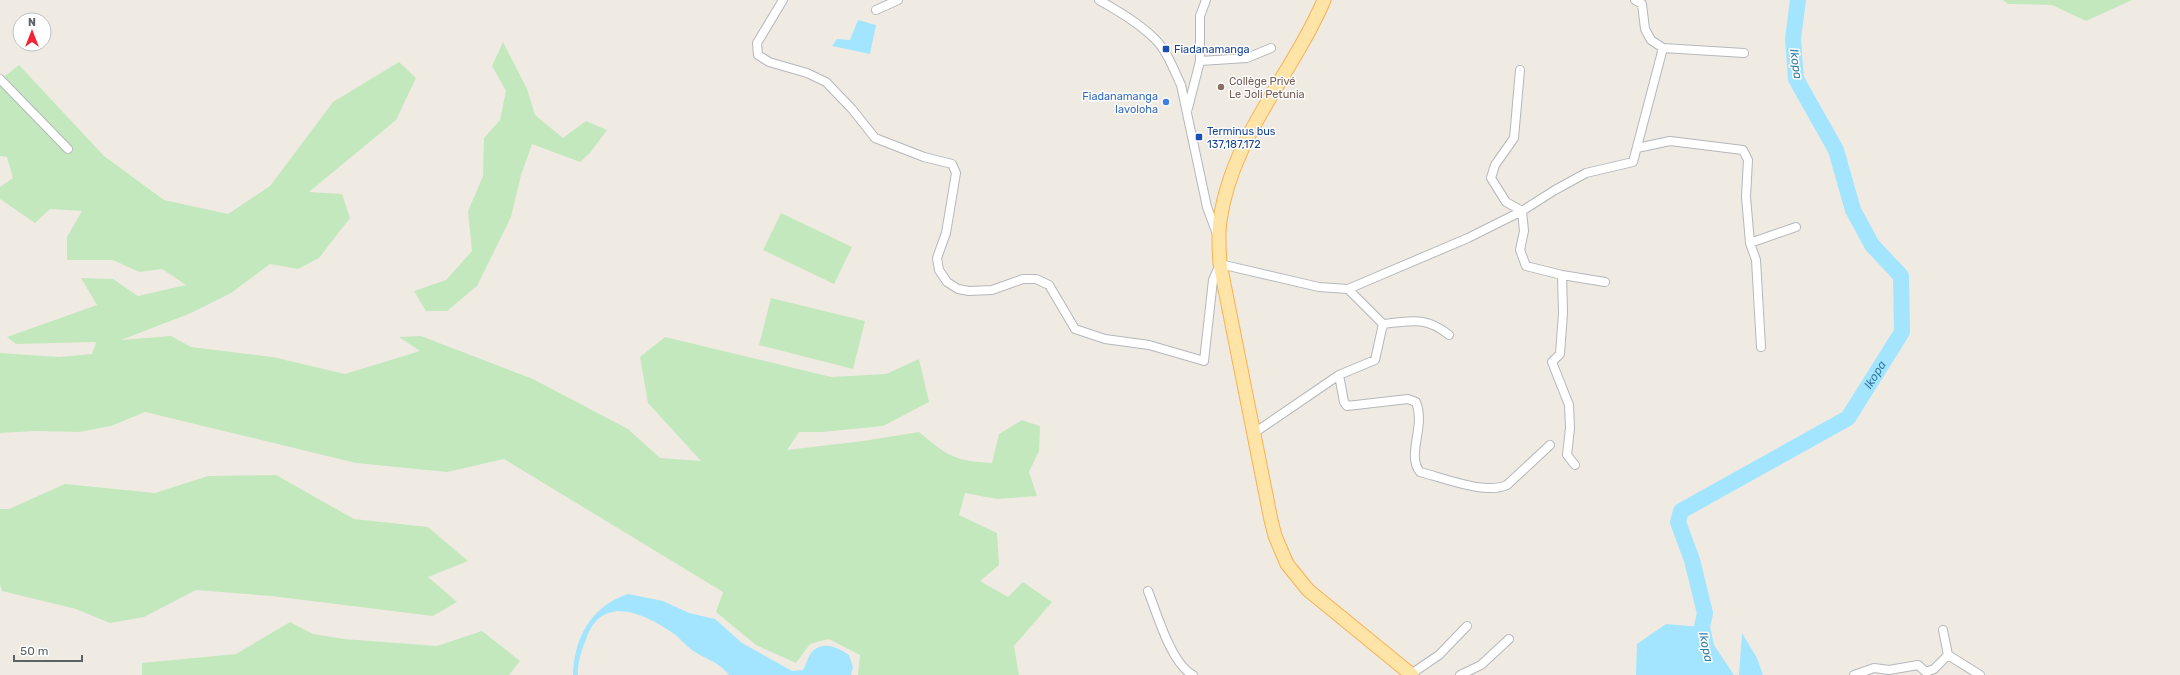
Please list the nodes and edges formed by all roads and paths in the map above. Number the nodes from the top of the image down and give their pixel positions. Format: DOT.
graph roads {
  1 [pos="783,0"];
  2 [pos="898,0"];
  3 [pos="1099,0"];
  4 [pos="1206,0"];
  5 [pos="1324,0"];
  6 [pos="1642,1"];
  7 [pos="876,10"];
  8 [pos="1271,48"];
  9 [pos="1663,48"];
  10 [pos="1744,53"];
  11 [pos="1200,61"];
  12 [pos="1520,70"];
  13 [pos="0,79"];
  14 [pos="1187,111"];
  15 [pos="1637,148"];
  16 [pos="68,149"];
  17 [pos="1522,212"];
  18 [pos="1796,227"];
  19 [pos="1219,240"];
  20 [pos="1750,243"];
  21 [pos="1220,264"];
  22 [pos="1562,275"];
  23 [pos="1605,282"];
  24 [pos="1348,289"];
  25 [pos="1383,324"];
  26 [pos="1448,334"];
  27 [pos="1761,347"];
  28 [pos="1339,375"];
  29 [pos="1254,433"];
  30 [pos="1550,444"];
  31 [pos="1575,464"];
  32 [pos="1148,591"];
  33 [pos="1467,626"];
  34 [pos="1943,630"];
  35 [pos="1509,639"];
  36 [pos="1948,655"];
  37 [pos="1889,672"];
  38 [pos="1934,672"];
  39 [pos="1412,674"];
  40 [pos="1192,675"];
  41 [pos="1460,675"];
  42 [pos="1854,675"];
  43 [pos="1980,675"];
  1 -- 21 [label="street"];
  2 -- 7 [label="street"];
  3 -- 14 [label="street"];
  4 -- 11 [label="street"];
  5 -- 19 [label="main road"];
  6 -- 9 [label="street"];
  8 -- 11 [label="street"];
  9 -- 10 [label="street"];
  9 -- 15 [label="street"];
  11 -- 14 [label="street"];
  12 -- 17 [label="street"];
  13 -- 16 [label="street"];
  14 -- 19 [label="street"];
  15 -- 17 [label="street"];
  15 -- 20 [label="street"];
  17 -- 22 [label="street"];
  17 -- 24 [label="street"];
  18 -- 20 [label="street"];
  19 -- 21 [label="main road"];
  20 -- 27 [label="street"];
  21 -- 24 [label="street"];
  21 -- 29 [label="main road"];
  22 -- 23 [label="street"];
  22 -- 31 [label="street"];
  24 -- 25 [label="street"];
  25 -- 26 [label="street"];
  25 -- 28 [label="street"];
  28 -- 29 [label="street"];
  28 -- 30 [label="street"];
  29 -- 39 [label="main road"];
  32 -- 40 [label="street"];
  33 -- 39 [label="street"];
  34 -- 36 [label="street"];
  35 -- 41 [label="street"];
  36 -- 38 [label="street"];
  36 -- 43 [label="street"];
  37 -- 38 [label="street"];
  37 -- 42 [label="street"];
}
